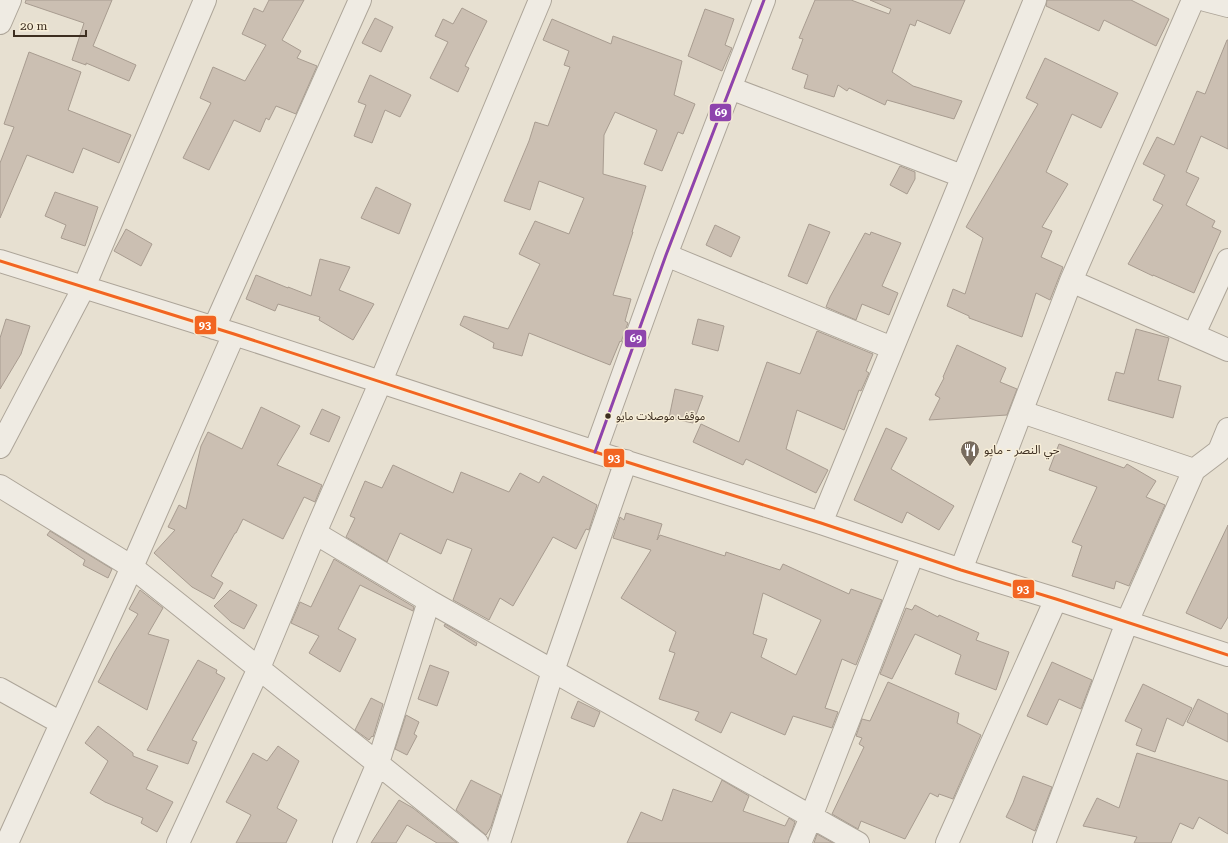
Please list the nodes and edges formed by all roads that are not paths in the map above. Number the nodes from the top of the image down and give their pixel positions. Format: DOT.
graph roads {
  1 [pos="10,0"];
  2 [pos="205,0"];
  3 [pos="360,0"];
  4 [pos="540,0"];
  5 [pos="764,0"];
  6 [pos="1035,0"];
  7 [pos="1193,0"];
  8 [pos="1205,0"];
  9 [pos="1228,6"];
  10 [pos="0,23"];
  11 [pos="730,88"];
  12 [pos="962,176"];
  13 [pos="666,255"];
  14 [pos="1228,260"];
  15 [pos="0,261"];
  16 [pos="1071,281"];
  17 [pos="84,287"];
  18 [pos="224,331"];
  19 [pos="1194,334"];
  20 [pos="892,348"];
  21 [pos="1228,350"];
  22 [pos="381,381"];
  23 [pos="1022,412"];
  24 [pos="1228,429"];
  25 [pos="0,447"];
  26 [pos="595,452"];
  27 [pos="1224,452"];
  28 [pos="626,461"];
  29 [pos="1194,470"];
  30 [pos="0,486"];
  31 [pos="821,523"];
  32 [pos="315,533"];
  33 [pos="913,554"];
  34 [pos="132,567"];
  35 [pos="961,570"];
  36 [pos="1056,599"];
  37 [pos="429,601"];
  38 [pos="1127,622"];
  39 [pos="1228,656"];
  40 [pos="258,668"];
  41 [pos="553,671"];
  42 [pos="0,688"];
  43 [pos="61,724"];
  44 [pos="378,763"];
  45 [pos="811,817"];
  46 [pos="7,843"];
  47 [pos="178,843"];
  48 [pos="344,843"];
  49 [pos="477,843"];
  50 [pos="499,843"];
  51 [pos="800,843"];
  52 [pos="858,843"];
  53 [pos="947,843"];
  54 [pos="1044,843"];
  1 -- 10 [label="street"];
  2 -- 17 [label="street"];
  3 -- 18 [label="street"];
  4 -- 22 [label="street"];
  5 -- 11 [label="street"];
  6 -- 12 [label="street"];
  7 -- 16 [label="street"];
  8 -- 9 [label="street"];
  11 -- 12 [label="street"];
  11 -- 13 [label="street"];
  12 -- 20 [label="street"];
  13 -- 20 [label="street"];
  13 -- 26 [label="street"];
  14 -- 19 [label="street"];
  15 -- 17 [label="street"];
  16 -- 19 [label="street"];
  16 -- 23 [label="street"];
  17 -- 18 [label="street"];
  17 -- 25 [label="street"];
  18 -- 22 [label="street"];
  18 -- 34 [label="street"];
  19 -- 21 [label="street"];
  20 -- 31 [label="street"];
  22 -- 26 [label="street"];
  22 -- 32 [label="street"];
  23 -- 29 [label="street"];
  23 -- 35 [label="street"];
  24 -- 27 [label="street"];
  26 -- 28 [label="street"];
  27 -- 29 [label="street"];
  28 -- 31 [label="street"];
  28 -- 41 [label="street"];
  29 -- 38 [label="street"];
  30 -- 34 [label="street"];
  31 -- 33 [label="street"];
  32 -- 37 [label="street"];
  32 -- 40 [label="street"];
  33 -- 35 [label="street"];
  33 -- 45 [label="street"];
  34 -- 40 [label="street"];
  34 -- 43 [label="street"];
  35 -- 36 [label="street"];
  36 -- 38 [label="street"];
  36 -- 53 [label="street"];
  37 -- 41 [label="street"];
  37 -- 44 [label="street"];
  38 -- 39 [label="street"];
  38 -- 54 [label="street"];
  40 -- 44 [label="street"];
  40 -- 47 [label="street"];
  41 -- 45 [label="street"];
  41 -- 50 [label="street"];
  42 -- 43 [label="street"];
  43 -- 46 [label="street"];
  44 -- 48 [label="street"];
  44 -- 49 [label="street"];
  45 -- 51 [label="street"];
  45 -- 52 [label="street"];
}
